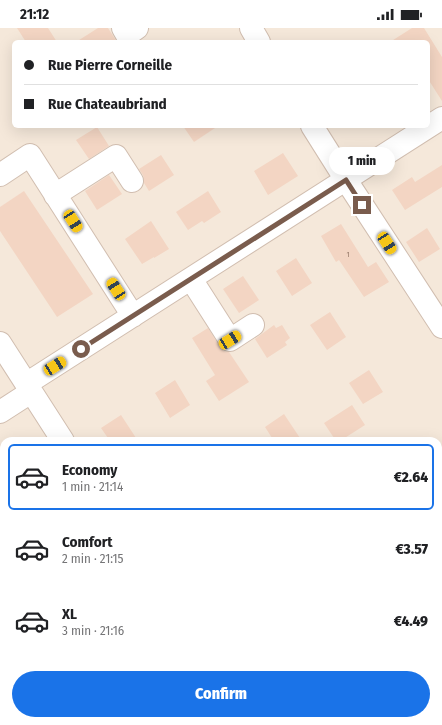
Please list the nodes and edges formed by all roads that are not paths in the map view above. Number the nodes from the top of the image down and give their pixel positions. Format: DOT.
graph roads {
  1 [pos="123,28"];
  2 [pos="137,28"];
  3 [pos="251,28"];
  4 [pos="258,40"];
  5 [pos="442,118"];
  6 [pos="430,126"];
  7 [pos="313,128"];
  8 [pos="427,128"];
  9 [pos="0,175"];
  10 [pos="346,180"];
  11 [pos="132,182"];
  12 [pos="56,194"];
  13 [pos="191,279"];
  14 [pos="133,316"];
  15 [pos="253,325"];
  16 [pos="442,327"];
  17 [pos="0,343"];
  18 [pos="28,388"];
  19 [pos="0,412"];
  20 [pos="60,437"];
  1 -- 2 [label="street"];
  3 -- 4 [label="street"];
  5 -- 6 [label="street"];
  7 -- 10 [label="street"];
  8 -- 10 [label="street"];
  9 -- 12 [label="street"];
  10 -- 13 [label="street"];
  10 -- 16 [label="street"];
  11 -- 12 [label="street"];
  12 -- 14 [label="street"];
  13 -- 14 [label="street"];
  13 -- 15 [label="street"];
  14 -- 18 [label="street"];
  17 -- 18 [label="street"];
  18 -- 19 [label="street"];
  18 -- 20 [label="street"];
}
